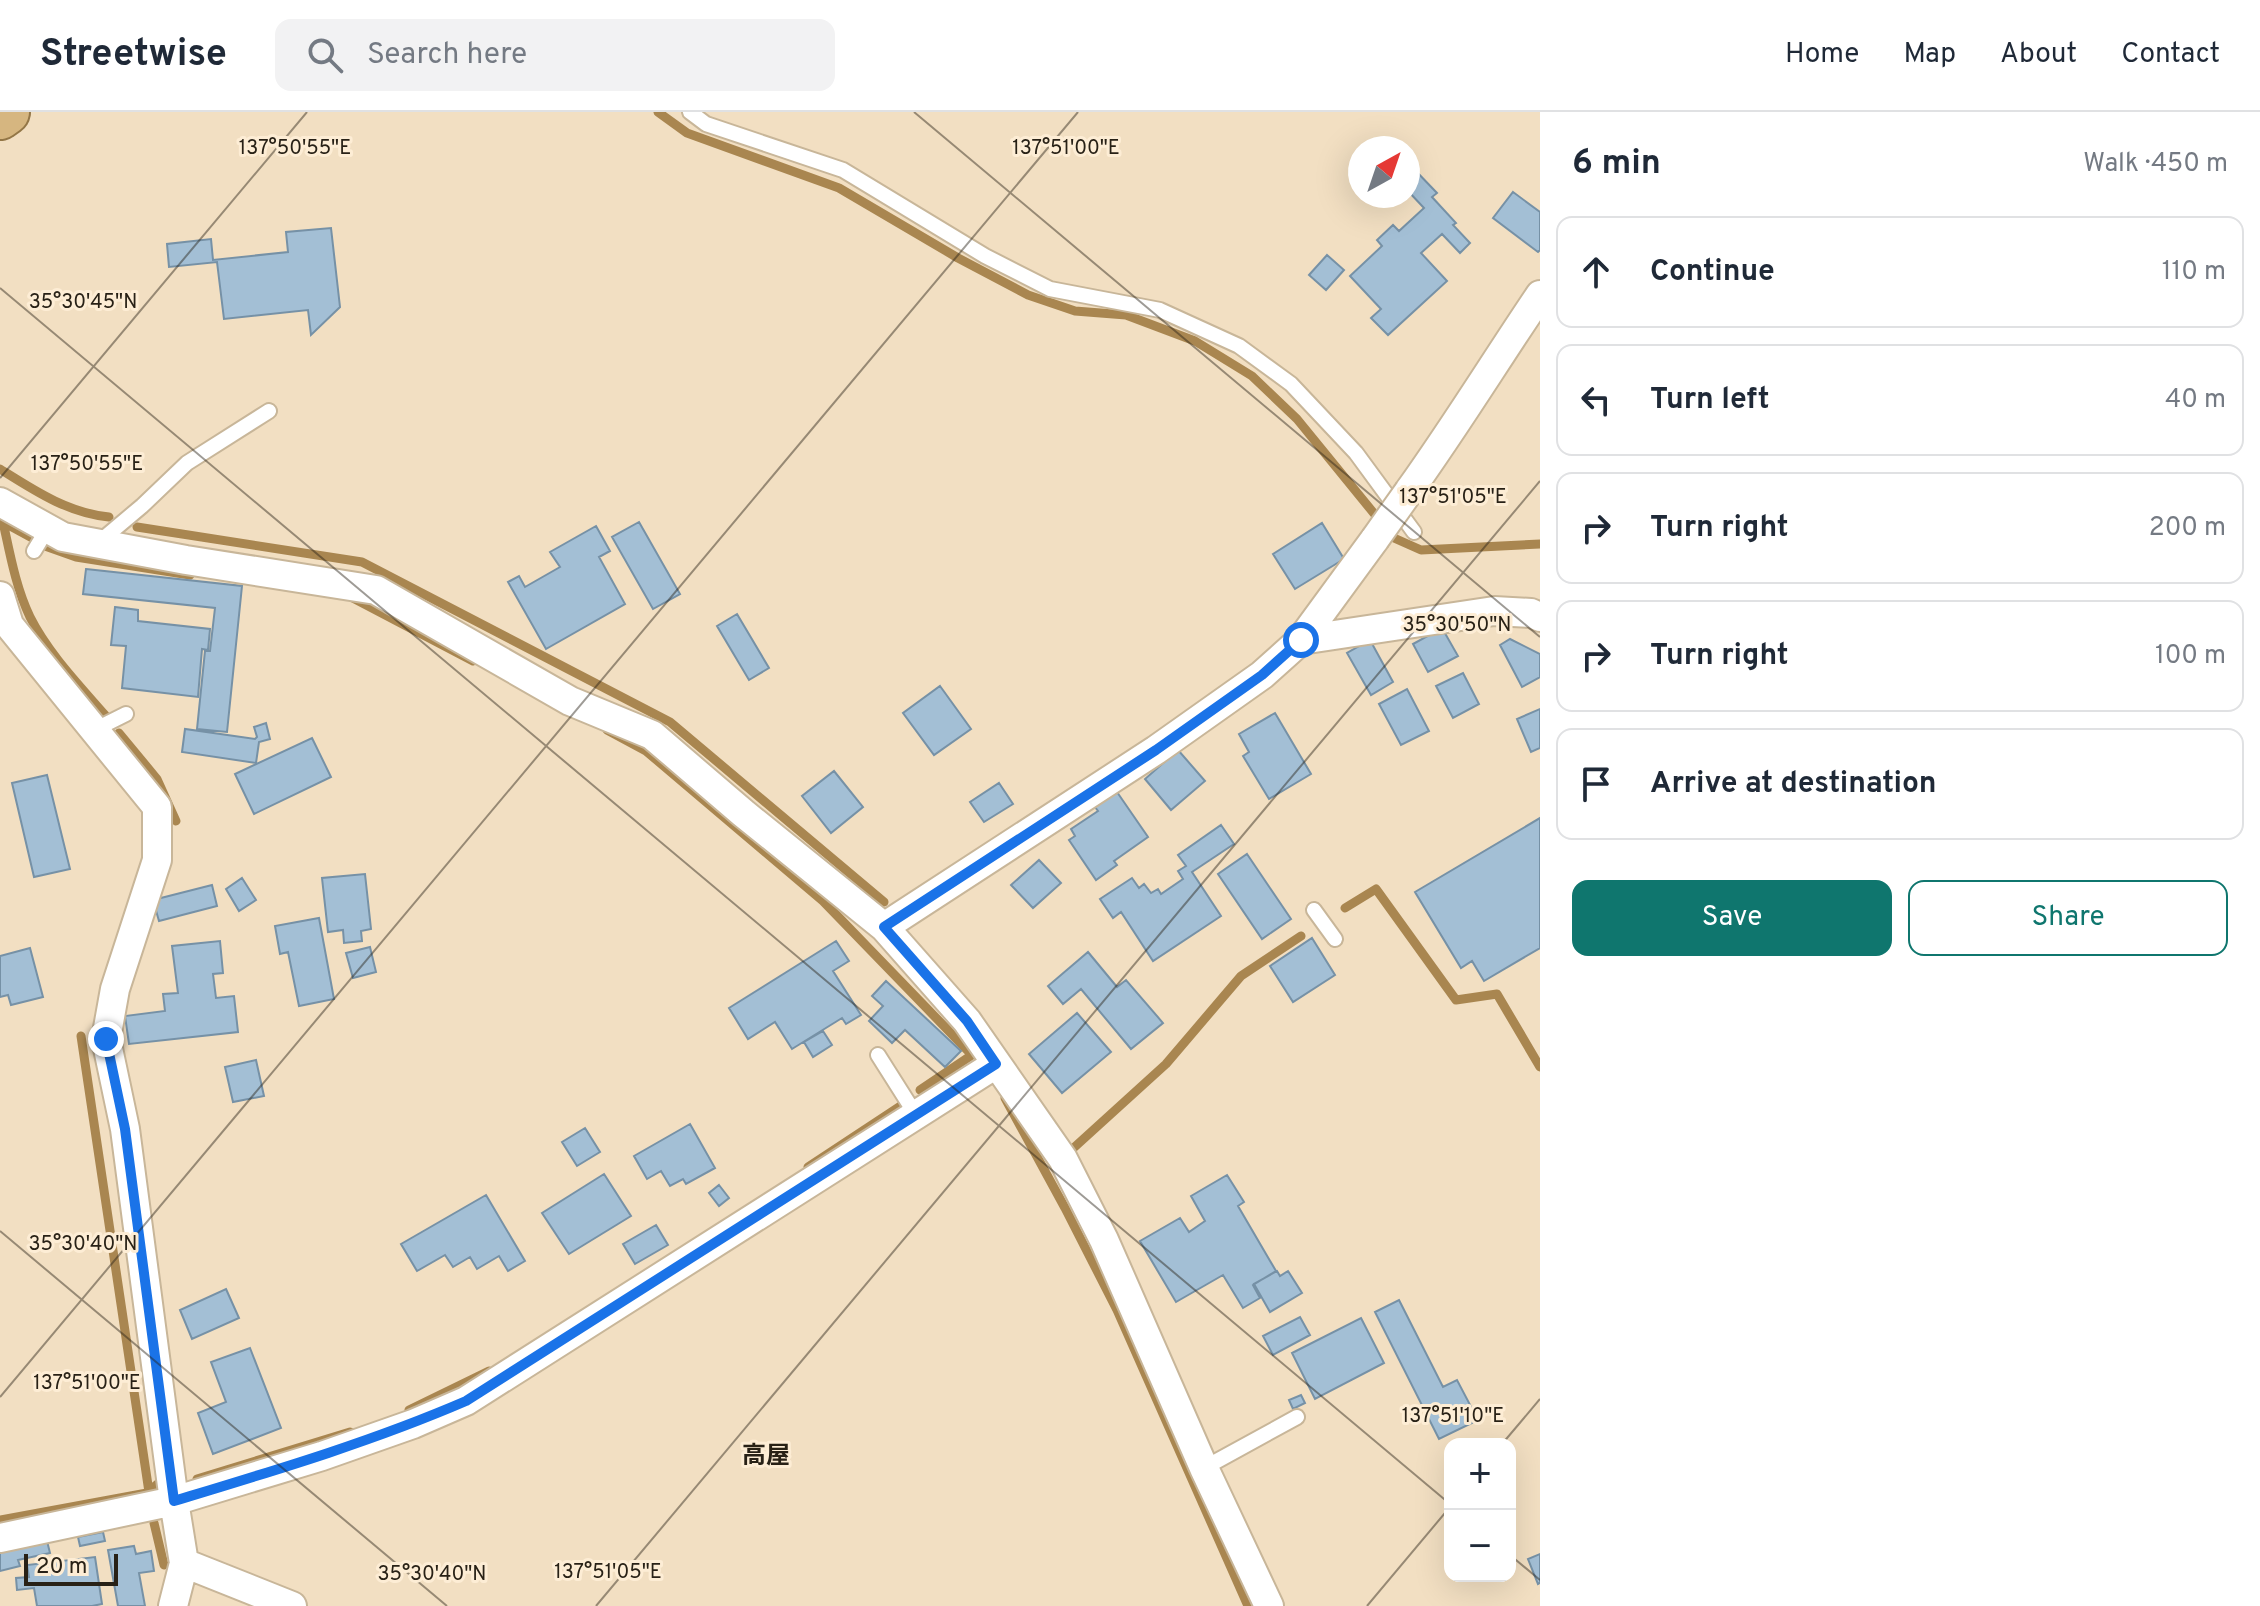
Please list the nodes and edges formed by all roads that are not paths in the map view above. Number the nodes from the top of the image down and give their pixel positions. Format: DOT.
graph roads {
  1 [pos="7,112"];
  2 [pos="690,112"];
  3 [pos="0,117"];
  4 [pos="1540,295"];
  5 [pos="269,411"];
  6 [pos="0,502"];
  7 [pos="1414,532"];
  8 [pos="98,543"];
  9 [pos="0,596"];
  10 [pos="1540,617"];
  11 [pos="1301,640"];
  12 [pos="126,714"];
  13 [pos="94,730"];
  14 [pos="1314,910"];
  15 [pos="884,927"];
  16 [pos="1335,939"];
  17 [pos="878,1055"];
  18 [pos="996,1064"];
  19 [pos="916,1115"];
  20 [pos="1297,1417"];
  21 [pos="1204,1468"];
  22 [pos="174,1501"];
  23 [pos="0,1538"];
  24 [pos="184,1563"];
  25 [pos="173,1606"];
  26 [pos="292,1606"];
  27 [pos="1269,1606"];
  1 -- 3 [label="highway"];
  2 -- 7 [label="lane"];
  4 -- 11 [label="street, bridge"];
  5 -- 8 [label="lane"];
  6 -- 8 [label="street"];
  8 -- 15 [label="street"];
  9 -- 13 [label="street"];
  10 -- 11 [label="street"];
  11 -- 15 [label="street"];
  12 -- 13 [label="lane"];
  13 -- 22 [label="street"];
  14 -- 16 [label="lane"];
  15 -- 18 [label="street"];
  17 -- 19 [label="lane"];
  18 -- 19 [label="street"];
  18 -- 21 [label="street"];
  19 -- 22 [label="street"];
  20 -- 21 [label="lane"];
  21 -- 27 [label="street"];
  22 -- 23 [label="street"];
  22 -- 24 [label="street"];
  24 -- 25 [label="street"];
  24 -- 26 [label="street"];
}
